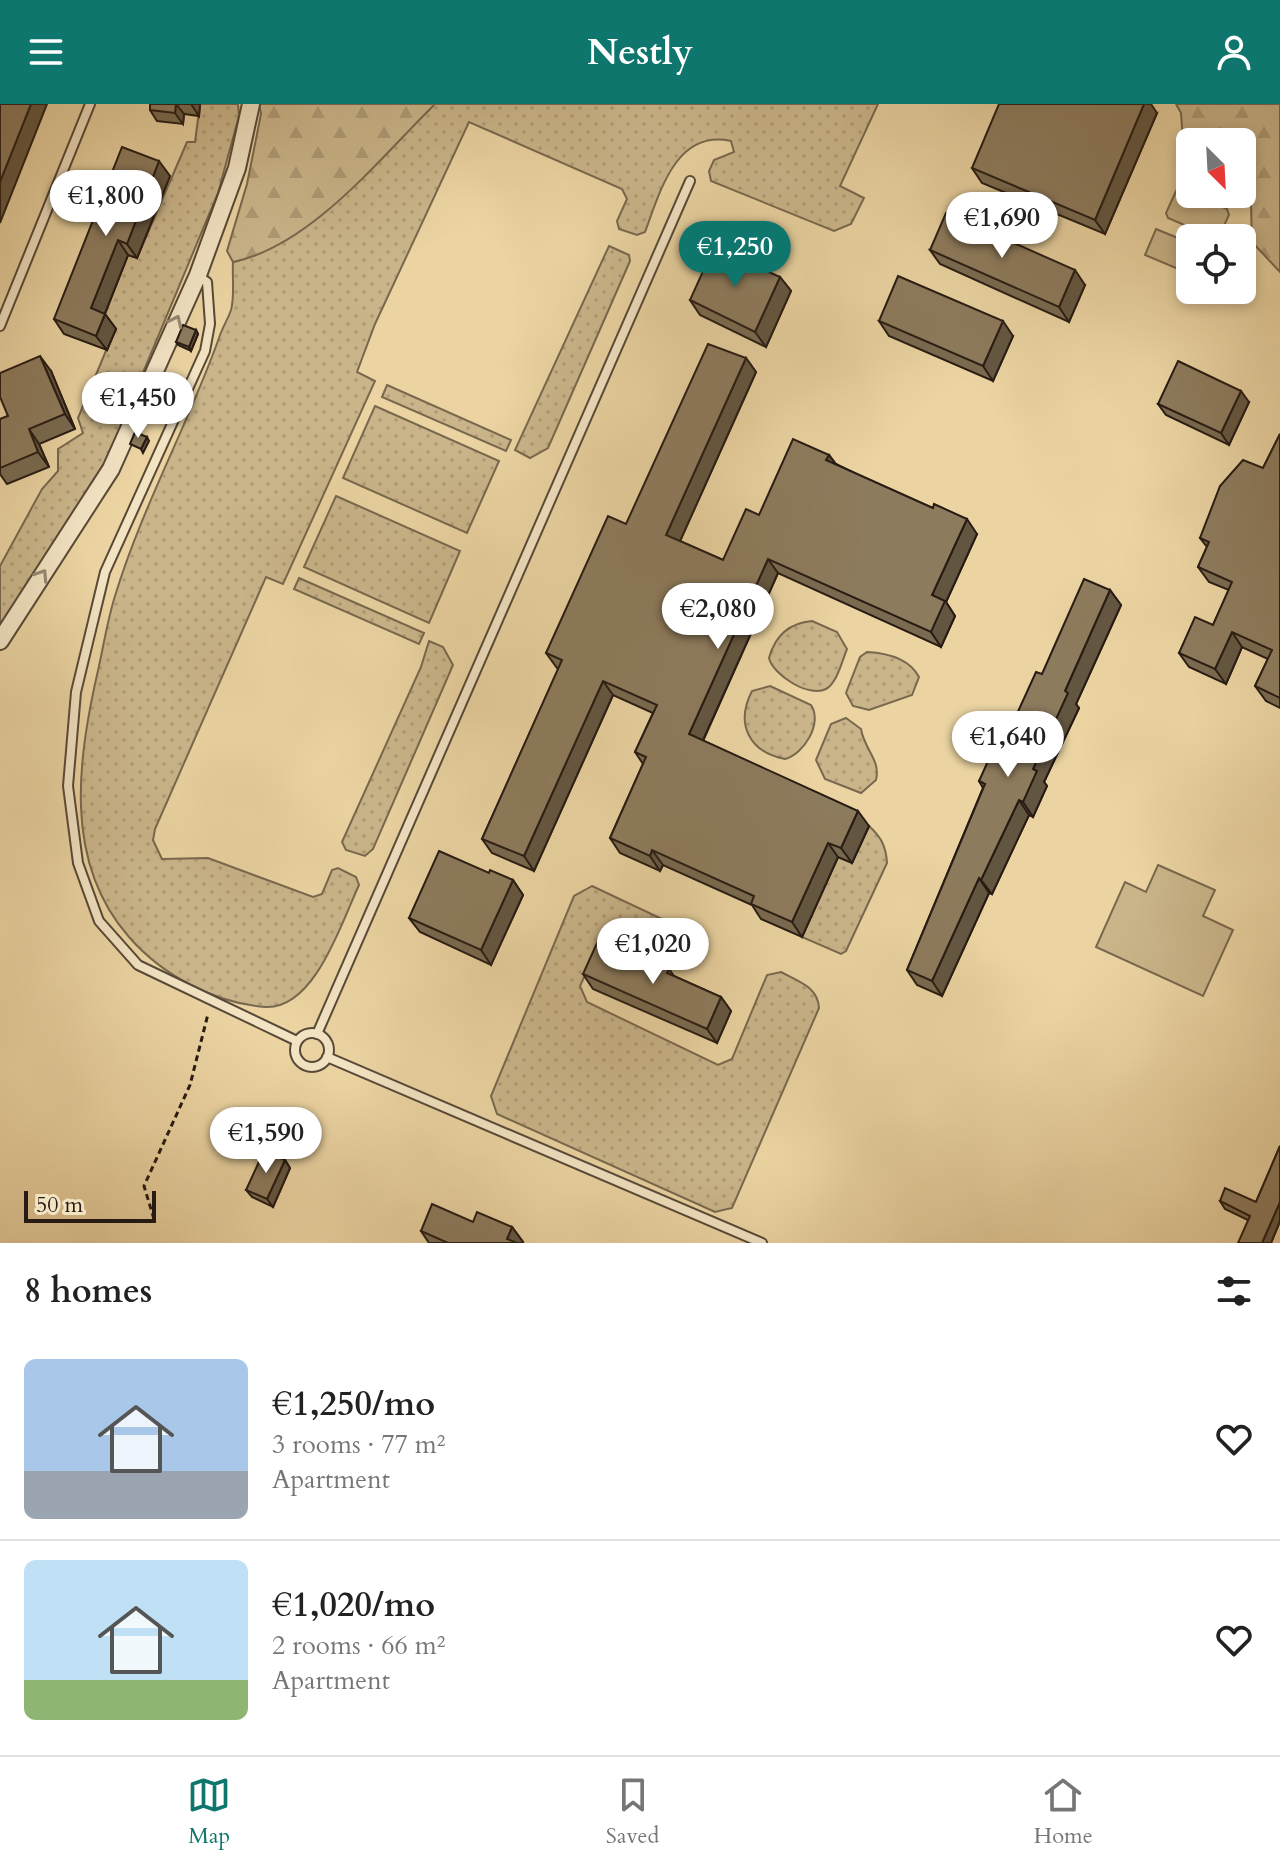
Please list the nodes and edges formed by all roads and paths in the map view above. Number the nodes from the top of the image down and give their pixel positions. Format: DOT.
graph roads {
  1 [pos="90,104"];
  2 [pos="251,104"];
  3 [pos="690,181"];
  4 [pos="198,275"];
  5 [pos="0,326"];
  6 [pos="0,641"];
  7 [pos="211,1002"];
  8 [pos="317,1034"];
  9 [pos="297,1041"];
  10 [pos="327,1057"];
  11 [pos="154,1219"];
  12 [pos="762,1243"];
  1 -- 5 [label="lane"];
  2 -- 4 [label="street"];
  3 -- 8 [label="lane"];
  6 -- 4 [label="street, one-way"];
  4 -- 7 [label="lane"];
  7 -- 9 [label="lane"];
  7 -- 11 [label="path"];
  8 -- 9 [label="lane"];
  8 -- 10 [label="lane"];
  9 -- 10 [label="lane"];
  10 -- 12 [label="lane"];
}
